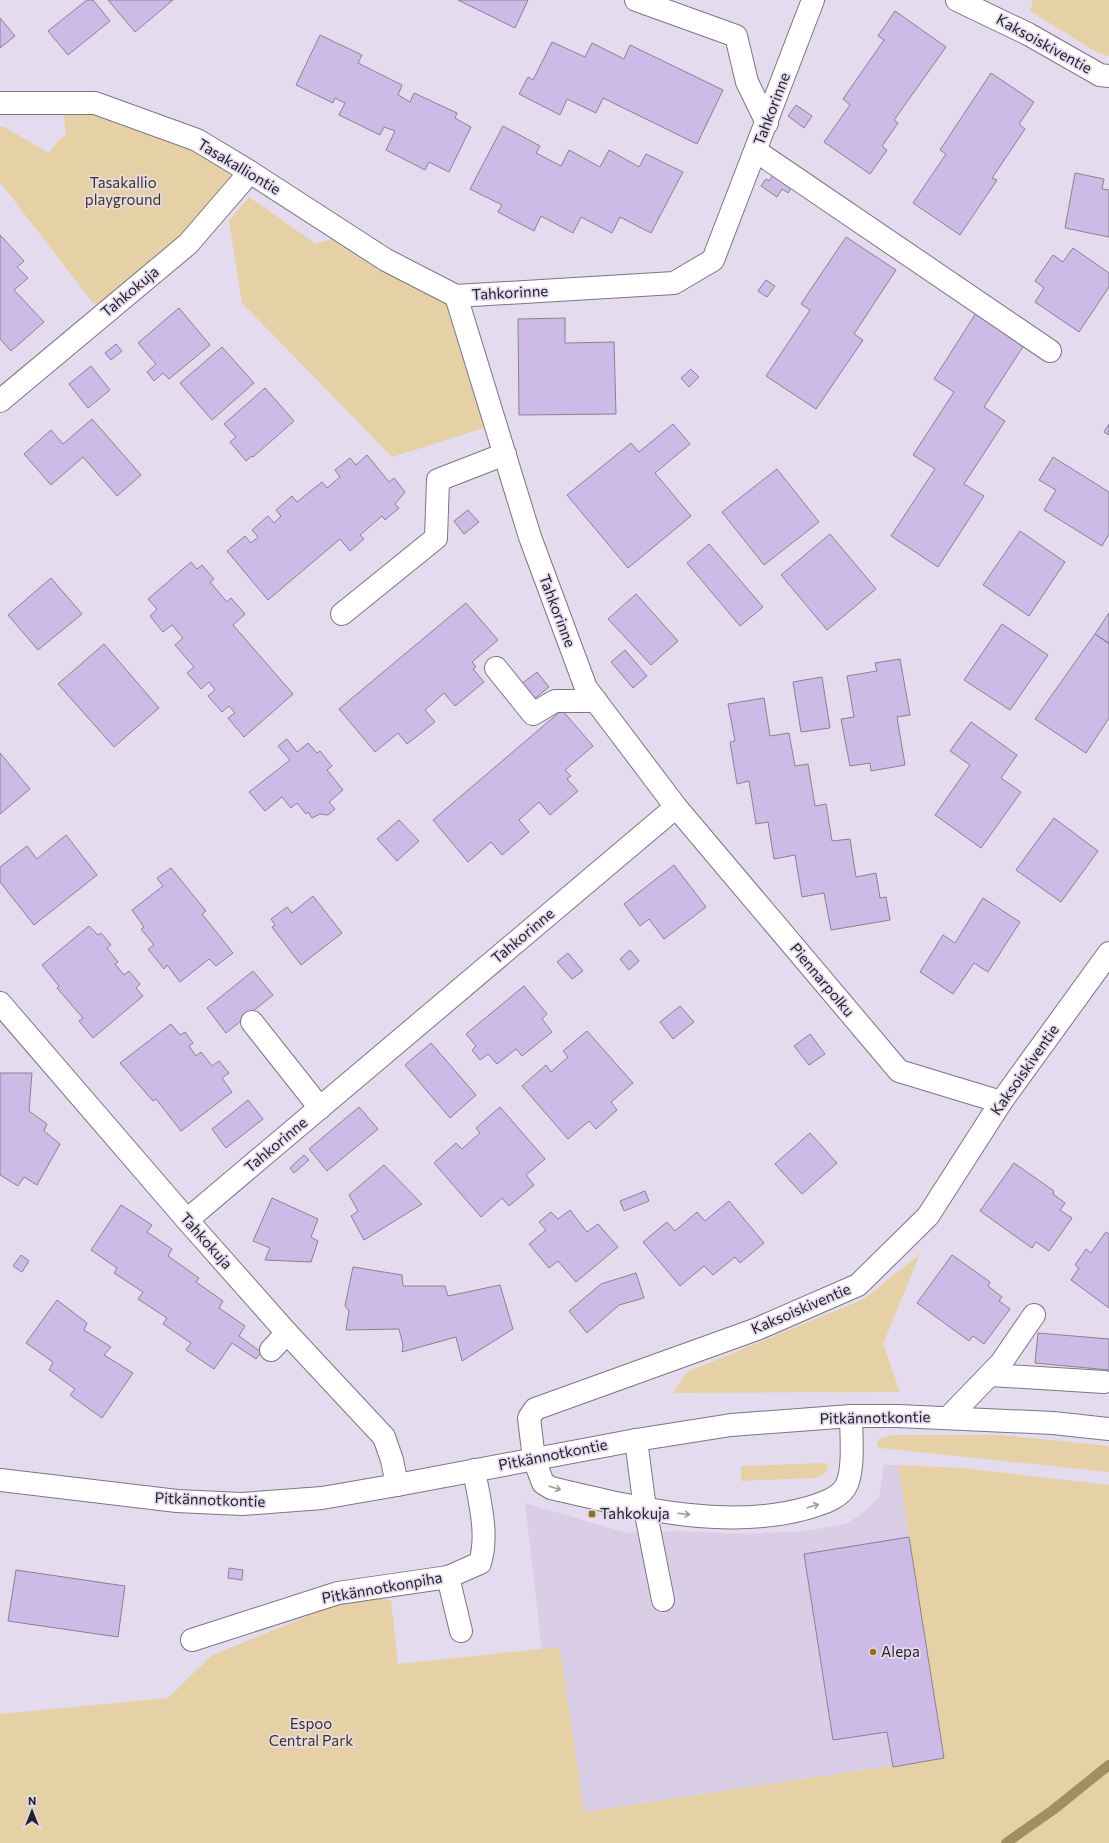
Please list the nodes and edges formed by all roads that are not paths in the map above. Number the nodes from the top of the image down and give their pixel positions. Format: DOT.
graph roads {
  1 [pos="636,0"];
  2 [pos="813,0"];
  3 [pos="957,0"];
  4 [pos="1109,76"];
  5 [pos="0,103"];
  6 [pos="767,123"];
  7 [pos="756,151"];
  8 [pos="250,172"];
  9 [pos="456,296"];
  10 [pos="1050,351"];
  11 [pos="0,401"];
  12 [pos="504,454"];
  13 [pos="342,614"];
  14 [pos="496,668"];
  15 [pos="596,701"];
  16 [pos="676,807"];
  17 [pos="1109,953"];
  18 [pos="0,1002"];
  19 [pos="252,1022"];
  20 [pos="1001,1102"];
  21 [pos="320,1108"];
  22 [pos="187,1220"];
  23 [pos="1034,1315"];
  24 [pos="287,1333"];
  25 [pos="271,1350"];
  26 [pos="990,1375"];
  27 [pos="1104,1382"];
  28 [pos="851,1416"];
  29 [pos="949,1417"];
  30 [pos="1109,1429"];
  31 [pos="636,1440"];
  32 [pos="534,1459"];
  33 [pos="474,1470"];
  34 [pos="0,1480"];
  35 [pos="397,1485"];
  36 [pos="645,1509"];
  37 [pos="448,1577"];
  38 [pos="663,1600"];
  39 [pos="461,1631"];
  40 [pos="192,1640"];
  1 -- 6 [label="street"];
  2 -- 6 [label="street, Tahkorinne"];
  3 -- 4 [label="street, Kaksoiskiventie"];
  5 -- 8 [label="street, Tasakalliontie"];
  6 -- 7 [label="street, Tahkorinne"];
  7 -- 9 [label="street, Tahkorinne"];
  7 -- 10 [label="street"];
  8 -- 9 [label="street, Tasakalliontie"];
  8 -- 11 [label="street, Tahkokuja"];
  9 -- 12 [label="street, Tahkorinne"];
  12 -- 13 [label="street"];
  12 -- 15 [label="street, Tahkorinne"];
  14 -- 15 [label="street"];
  15 -- 16 [label="street, Tahkorinne"];
  16 -- 20 [label="street, Piennarpolku"];
  16 -- 21 [label="street, Tahkorinne"];
  17 -- 20 [label="street, Kaksoiskiventie"];
  18 -- 22 [label="street, Tahkokuja"];
  19 -- 21 [label="street"];
  20 -- 32 [label="street, Kaksoiskiventie"];
  21 -- 22 [label="street, Tahkorinne"];
  22 -- 24 [label="street, Tahkokuja"];
  23 -- 26 [label="street"];
  24 -- 25 [label="street"];
  24 -- 35 [label="street, Tahkokuja"];
  26 -- 27 [label="street"];
  26 -- 29 [label="street"];
  28 -- 29 [label="street, Pitkännotkontie"];
  28 -- 31 [label="street, Pitkännotkontie"];
  36 -- 28 [label="street, Kaksoiskiventie, one-way"];
  29 -- 30 [label="street, Pitkännotkontie"];
  31 -- 32 [label="street, Pitkännotkontie"];
  31 -- 36 [label="street"];
  32 -- 33 [label="street, Pitkännotkontie"];
  32 -- 36 [label="street, Kaksoiskiventie, one-way"];
  33 -- 35 [label="street, Pitkännotkontie"];
  33 -- 37 [label="street, Pitkännotkonpiha"];
  34 -- 35 [label="street, Pitkännotkontie"];
  36 -- 38 [label="street"];
  37 -- 39 [label="street"];
  37 -- 40 [label="street, Pitkännotkonpiha"];
}
